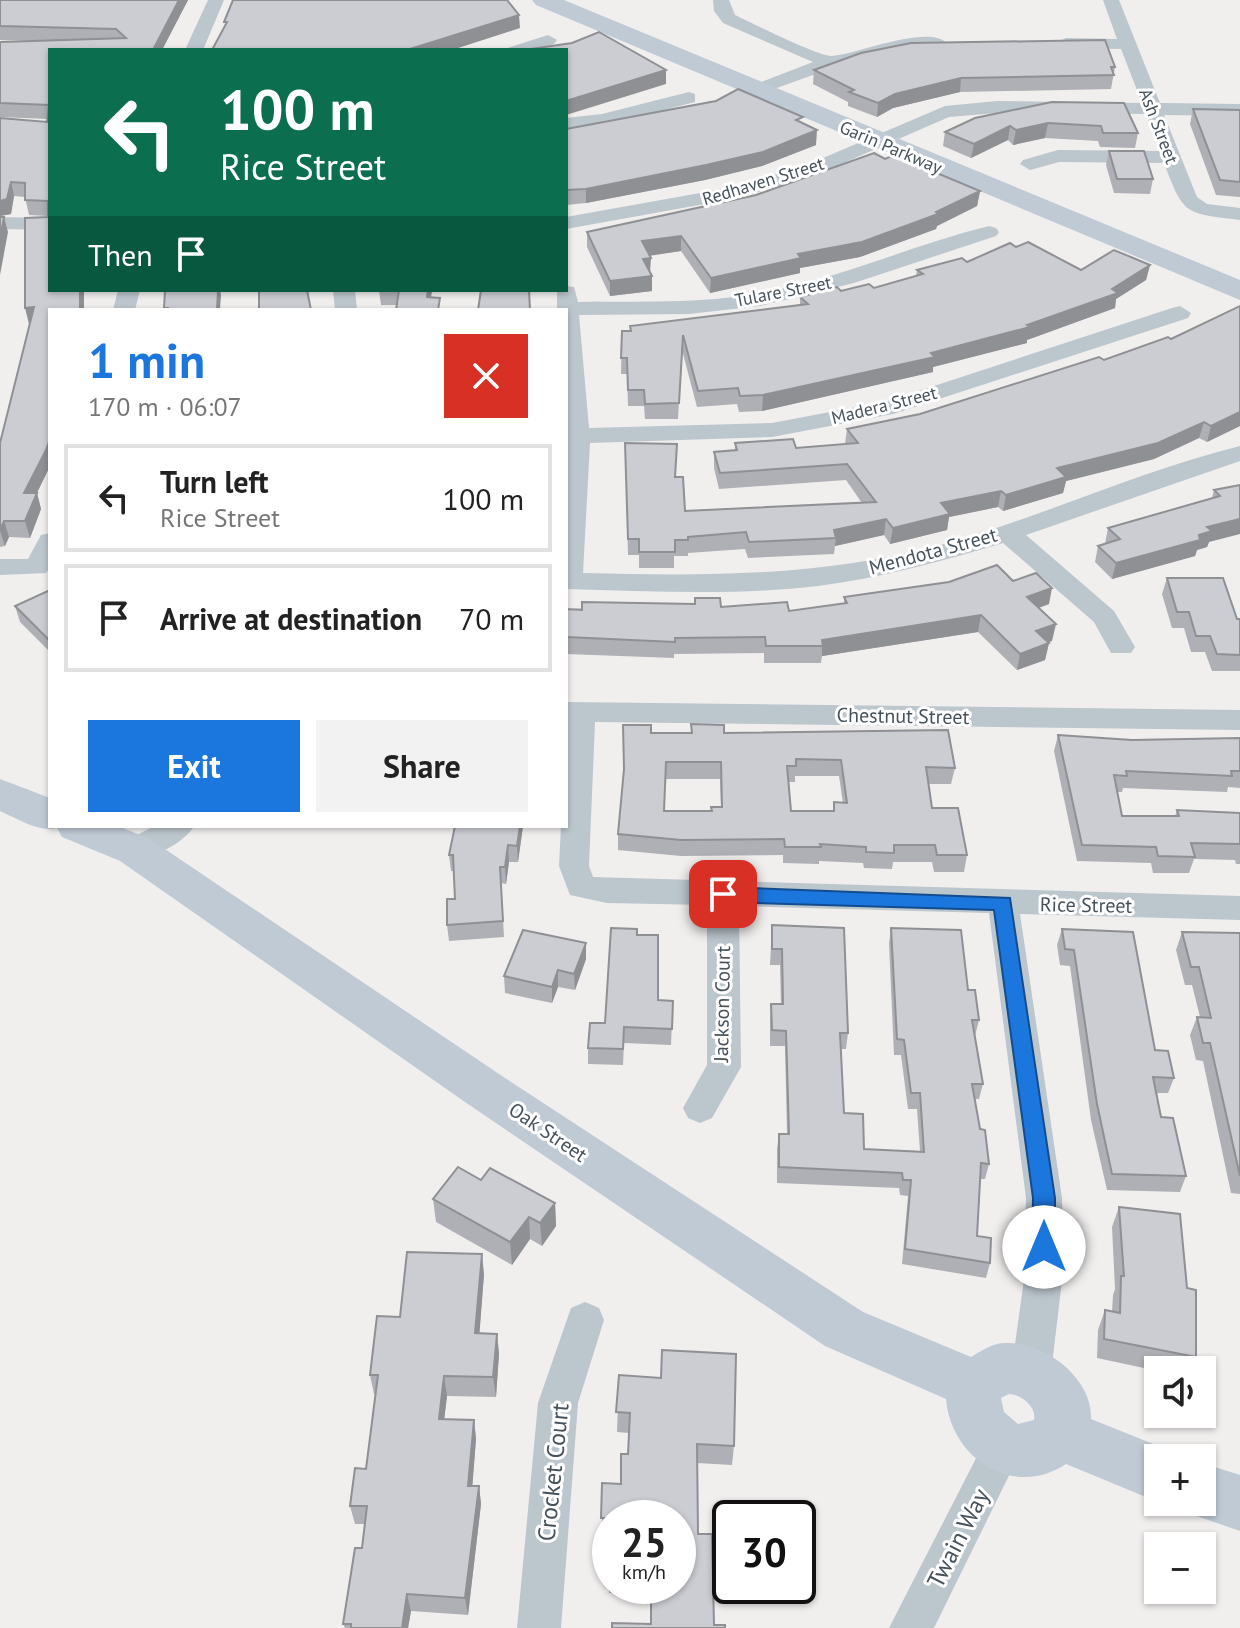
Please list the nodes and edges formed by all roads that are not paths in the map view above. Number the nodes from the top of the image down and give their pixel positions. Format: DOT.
graph roads {
  1 [pos="216,0"];
  2 [pos="544,0"];
  3 [pos="721,0"];
  4 [pos="1111,0"];
  5 [pos="548,40"];
  6 [pos="956,42"];
  7 [pos="1046,43"];
  8 [pos="1128,44"];
  9 [pos="195,48"];
  10 [pos="518,48"];
  11 [pos="826,61"];
  12 [pos="757,90"];
  13 [pos="689,98"];
  14 [pos="1153,109"];
  15 [pos="1240,110"];
  16 [pos="568,124"];
  17 [pos="876,140"];
  18 [pos="1172,157"];
  19 [pos="1030,164"];
  20 [pos="1240,214"];
  21 [pos="0,223"];
  22 [pos="568,223"];
  23 [pos="48,224"];
  24 [pos="989,232"];
  25 [pos="1240,291"];
  26 [pos="568,299"];
  27 [pos="1180,313"];
  28 [pos="578,436"];
  29 [pos="1240,453"];
  30 [pos="1005,531"];
  31 [pos="48,545"];
  32 [pos="0,567"];
  33 [pos="568,581"];
  34 [pos="1121,647"];
  35 [pos="573,712"];
  36 [pos="1240,720"];
  37 [pos="0,794"];
  38 [pos="48,814"];
  39 [pos="88,828"];
  40 [pos="172,828"];
  41 [pos="140,838"];
  42 [pos="723,894"];
  43 [pos="1003,903"];
  44 [pos="1240,908"];
  45 [pos="700,1108"];
  46 [pos="585,1320"];
  47 [pos="1031,1373"];
  48 [pos="977,1386"];
  49 [pos="1058,1433"];
  50 [pos="1003,1447"];
  51 [pos="1144,1468"];
  52 [pos="1216,1495"];
  53 [pos="1240,1503"];
  54 [pos="539,1628"];
  55 [pos="911,1628"];
  1 -- 9 [label="street"];
  2 -- 12 [label="street, Garin Parkway"];
  3 -- 11 [label="street"];
  4 -- 8 [label="street, Ash Street"];
  5 -- 10 [label="street"];
  6 -- 11 [label="street"];
  7 -- 8 [label="street"];
  8 -- 14 [label="street, Ash Street"];
  11 -- 12 [label="street"];
  12 -- 17 [label="street, Garin Parkway"];
  13 -- 16 [label="street"];
  14 -- 15 [label="street, Redhaven Street"];
  14 -- 17 [label="street, Redhaven Street"];
  14 -- 18 [label="street, Ash Street"];
  17 -- 22 [label="street, Redhaven Street"];
  17 -- 25 [label="street, Garin Parkway"];
  18 -- 19 [label="street"];
  18 -- 20 [label="street, Ash Street"];
  21 -- 23 [label="street"];
  24 -- 26 [label="street, Tulare Street"];
  26 -- 28 [label="street"];
  27 -- 28 [label="street, Madera Street"];
  28 -- 33 [label="street"];
  29 -- 30 [label="street, Mendota Street"];
  30 -- 33 [label="street, Mendota Street"];
  30 -- 34 [label="street"];
  31 -- 32 [label="street"];
  35 -- 36 [label="street, Chestnut Street"];
  35 -- 42 [label="street, Rice Street"];
  37 -- 38 [label="street"];
  39 -- 41 [label="street"];
  40 -- 41 [label="street"];
  41 -- 48 [label="street, Oak Street"];
  42 -- 43 [label="street, Rice Street"];
  42 -- 45 [label="street, Jackson Court"];
  43 -- 44 [label="street, Rice Street"];
  43 -- 47 [label="street"];
  46 -- 54 [label="street, Crocket Court"];
  47 -- 48 [label="street"];
  47 -- 49 [label="street"];
  48 -- 50 [label="street"];
  49 -- 50 [label="street"];
  49 -- 51 [label="street"];
  50 -- 55 [label="street, Twain Way"];
  52 -- 53 [label="street"];
}
